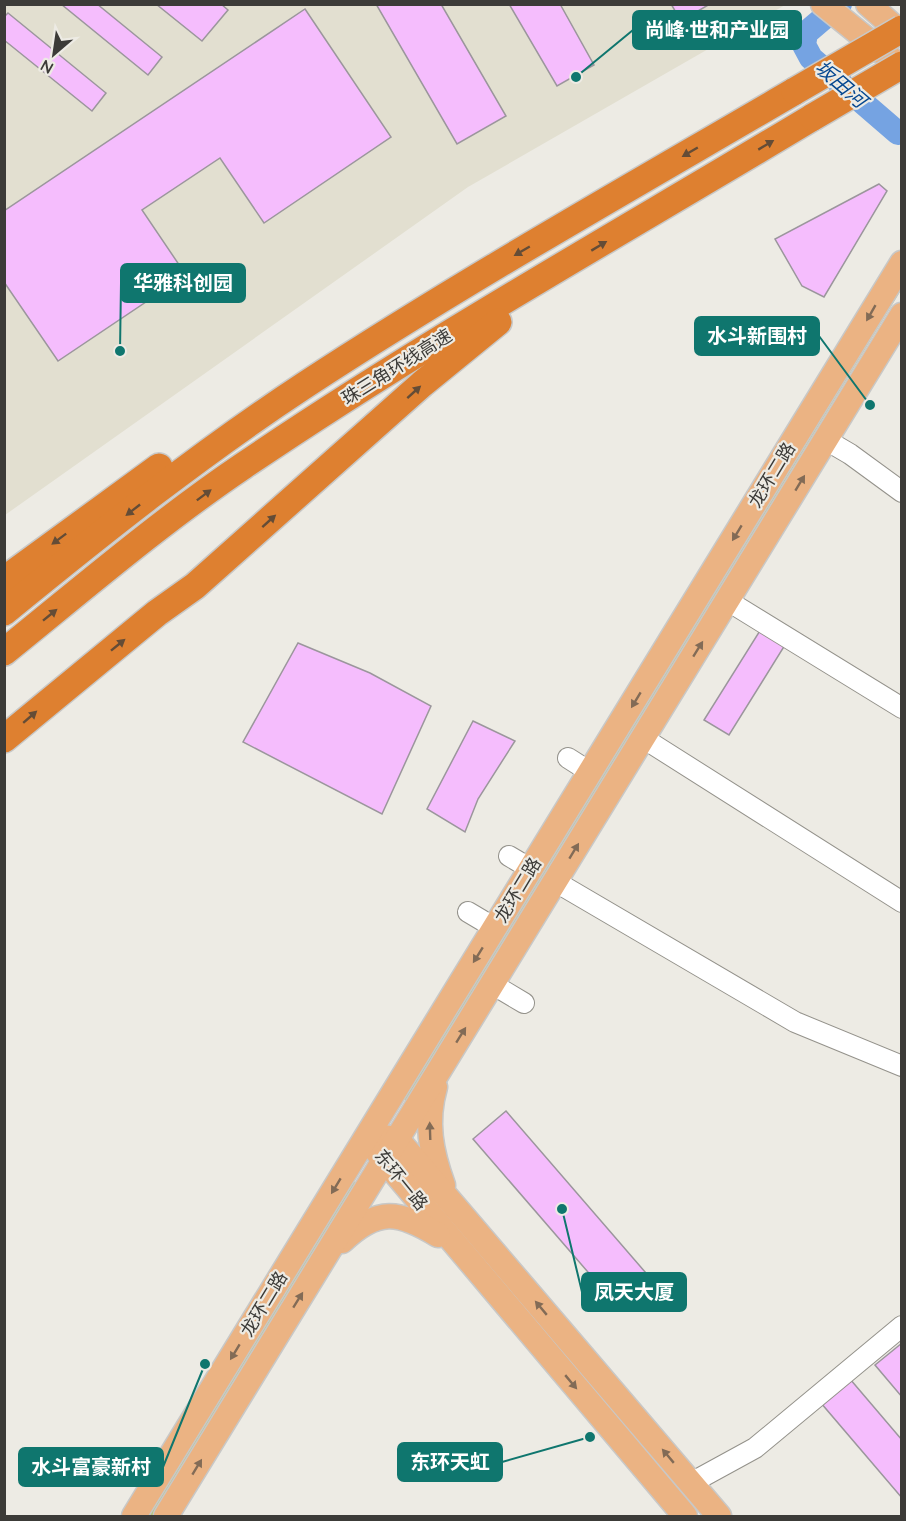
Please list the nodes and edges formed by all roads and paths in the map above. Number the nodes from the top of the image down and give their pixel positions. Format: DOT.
graph roads {
  1 [pos="823,4"];
  2 [pos="868,4"];
  3 [pos="902,32"];
  4 [pos="902,66"];
  5 [pos="571,263"];
  6 [pos="902,263"];
  7 [pos="428,307"];
  8 [pos="902,315"];
  9 [pos="826,440"];
  10 [pos="902,492"];
  11 [pos="4,580"];
  12 [pos="728,601"];
  13 [pos="4,612"];
  14 [pos="4,652"];
  15 [pos="902,708"];
  16 [pos="643,738"];
  17 [pos="4,739"];
  18 [pos="568,758"];
  19 [pos="590,772"];
  20 [pos="509,855"];
  21 [pos="531,869"];
  22 [pos="556,882"];
  23 [pos="902,902"];
  24 [pos="468,912"];
  25 [pos="495,928"];
  26 [pos="492,984"];
  27 [pos="524,1003"];
  28 [pos="899,1059"];
  29 [pos="442,1065"];
  30 [pos="366,1136"];
  31 [pos="397,1139"];
  32 [pos="384,1161"];
  33 [pos="454,1206"];
  34 [pos="461,1253"];
  35 [pos="322,1262"];
  36 [pos="902,1326"];
  37 [pos="691,1483"];
  38 [pos="134,1516"];
  39 [pos="166,1516"];
  40 [pos="685,1516"];
  41 [pos="719,1516"];
  1 -- 4 [label="main road"];
  2 -- 3 [label="main road"];
  3 -- 7 [label="highway, 珠三角环线高速, one-way, bridge"];
  5 -- 4 [label="highway, 珠三角环线高速, one-way, bridge"];
  14 -- 5 [label="highway, 珠三角环线高速, one-way"];
  17 -- 5 [label="highway, one-way"];
  6 -- 19 [label="main road, 龙环二路, one-way"];
  7 -- 11 [label="highway, one-way"];
  7 -- 13 [label="highway, 珠三角环线高速, one-way"];
  8 -- 9 [label="main road, 龙环二路"];
  9 -- 10 [label="street"];
  12 -- 9 [label="main road, 龙环二路, one-way"];
  12 -- 15 [label="street"];
  16 -- 12 [label="main road, 龙环二路, one-way"];
  22 -- 16 [label="main road, 龙环二路, one-way"];
  16 -- 23 [label="street"];
  18 -- 19 [label="street"];
  19 -- 21 [label="main road, 龙环二路"];
  20 -- 21 [label="street"];
  21 -- 25 [label="main road, 龙环二路"];
  22 -- 26 [label="main road, 龙环二路"];
  22 -- 28 [label="street"];
  24 -- 25 [label="street"];
  25 -- 30 [label="main road, 龙环二路, one-way"];
  26 -- 27 [label="street"];
  29 -- 26 [label="main road, 龙环二路, one-way"];
  29 -- 31 [label="main road, 龙环二路"];
  33 -- 29 [label="main road, one-way"];
  30 -- 31 [label="main road, 东环一路"];
  30 -- 32 [label="main road, 东环一路"];
  30 -- 38 [label="main road, 龙环二路, one-way"];
  31 -- 32 [label="main road, 龙环二路"];
  31 -- 33 [label="main road, 东环一路"];
  32 -- 34 [label="main road, 东环一路"];
  32 -- 35 [label="main road, 龙环二路"];
  37 -- 33 [label="main road, 东环一路, one-way"];
  34 -- 35 [label="main road"];
  34 -- 40 [label="main road, 东环一路, one-way"];
  39 -- 35 [label="main road, 龙环二路, one-way"];
  36 -- 37 [label="street"];
  37 -- 41 [label="main road, 东环一路"];
}
